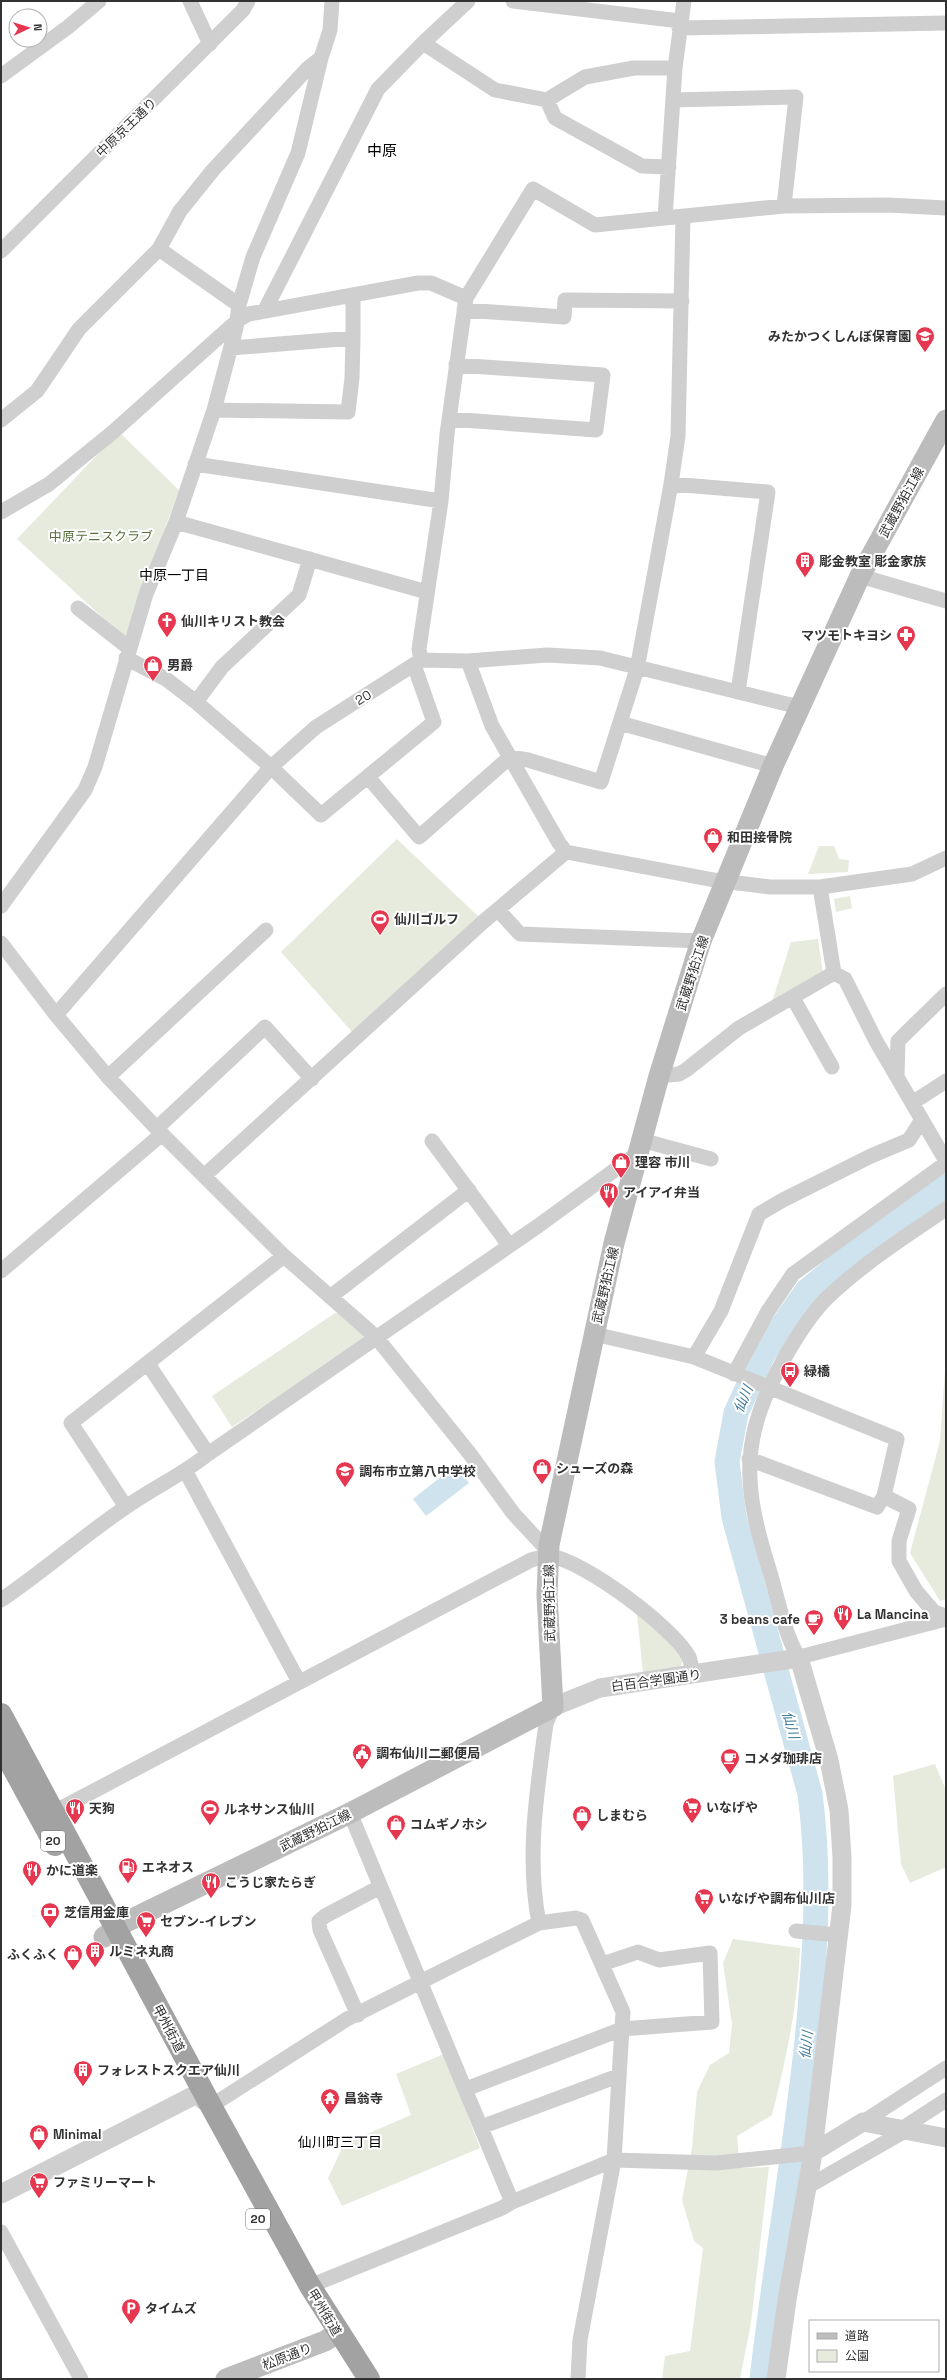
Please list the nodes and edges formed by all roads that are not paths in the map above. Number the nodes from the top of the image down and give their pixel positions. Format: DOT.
graph roads {
  1 [pos="99,1"];
  2 [pos="190,1"];
  3 [pos="248,1"];
  4 [pos="332,1"];
  5 [pos="468,1"];
  6 [pos="512,1"];
  7 [pos="684,1"];
  8 [pos="946,23"];
  9 [pos="680,25"];
  10 [pos="422,43"];
  11 [pos="210,44"];
  12 [pos="321,58"];
  13 [pos="675,68"];
  14 [pos="1,76"];
  15 [pos="547,100"];
  16 [pos="673,100"];
  17 [pos="669,167"];
  18 [pos="784,206"];
  19 [pos="946,208"];
  20 [pos="683,217"];
  21 [pos="665,218"];
  22 [pos="159,249"];
  23 [pos="1,251"];
  24 [pos="353,295"];
  25 [pos="682,301"];
  26 [pos="465,304"];
  27 [pos="238,305"];
  28 [pos="265,310"];
  29 [pos="238,320"];
  30 [pos="353,338"];
  31 [pos="232,348"];
  32 [pos="456,365"];
  33 [pos="214,410"];
  34 [pos="450,418"];
  35 [pos="1,420"];
  36 [pos="946,420"];
  37 [pos="194,464"];
  38 [pos="671,484"];
  39 [pos="441,501"];
  40 [pos="1,512"];
  41 [pos="176,522"];
  42 [pos="310,559"];
  43 [pos="860,576"];
  44 [pos="427,592"];
  45 [pos="946,601"];
  46 [pos="78,608"];
  47 [pos="128,653"];
  48 [pos="468,661"];
  49 [pos="417,663"];
  50 [pos="636,668"];
  51 [pos="738,692"];
  52 [pos="196,702"];
  53 [pos="799,707"];
  54 [pos="620,723"];
  55 [pos="510,757"];
  56 [pos="271,766"];
  57 [pos="773,766"];
  58 [pos="368,777"];
  59 [pos="566,852"];
  60 [pos="946,858"];
  61 [pos="725,882"];
  62 [pos="820,887"];
  63 [pos="1,906"];
  64 [pos="498,910"];
  65 [pos="266,930"];
  66 [pos="701,941"];
  67 [pos="1,944"];
  68 [pos="834,973"];
  69 [pos="946,994"];
  70 [pos="793,998"];
  71 [pos="56,1015"];
  72 [pos="832,1067"];
  73 [pos="659,1076"];
  74 [pos="108,1077"];
  75 [pos="897,1077"];
  76 [pos="312,1079"];
  77 [pos="946,1081"];
  78 [pos="912,1103"];
  79 [pos="921,1121"];
  80 [pos="160,1131"];
  81 [pos="432,1141"];
  82 [pos="640,1147"];
  83 [pos="711,1159"];
  84 [pos="946,1162"];
  85 [pos="204,1176"];
  86 [pos="469,1190"];
  87 [pos="946,1209"];
  88 [pos="509,1246"];
  89 [pos="284,1256"];
  90 [pos="1,1271"];
  91 [pos="330,1297"];
  92 [pos="594,1334"];
  93 [pos="376,1337"];
  94 [pos="694,1357"];
  95 [pos="148,1364"];
  96 [pos="734,1374"];
  97 [pos="765,1386"];
  98 [pos="208,1454"];
  99 [pos="749,1459"];
  100 [pos="186,1472"];
  101 [pos="884,1496"];
  102 [pos="126,1507"];
  103 [pos="548,1554"];
  104 [pos="1,1600"];
  105 [pos="946,1617"];
  106 [pos="795,1658"];
  107 [pos="693,1675"];
  108 [pos="299,1682"];
  109 [pos="553,1707"];
  110 [pos="1,1714"];
  111 [pos="1,1746"];
  112 [pos="54,1812"];
  113 [pos="350,1813"];
  114 [pos="380,1887"];
  115 [pos="539,1923"];
  116 [pos="796,1931"];
  117 [pos="111,1933"];
  118 [pos="832,1935"];
  119 [pos="602,1964"];
  120 [pos="421,1983"];
  121 [pos="358,2015"];
  122 [pos="622,2029"];
  123 [pos="946,2068"];
  124 [pos="618,2076"];
  125 [pos="466,2089"];
  126 [pos="191,2097"];
  127 [pos="946,2100"];
  128 [pos="211,2106"];
  129 [pos="863,2122"];
  130 [pos="481,2127"];
  131 [pos="905,2131"];
  132 [pos="946,2138"];
  133 [pos="806,2154"];
  134 [pos="614,2160"];
  135 [pos="807,2187"];
  136 [pos="1,2194"];
  137 [pos="512,2202"];
  138 [pos="1,2232"];
  139 [pos="310,2286"];
  140 [pos="332,2337"];
  141 [pos="82,2379"];
  142 [pos="226,2379"];
  143 [pos="350,2379"];
  144 [pos="369,2379"];
  145 [pos="578,2379"];
  146 [pos="776,2379"];
  1 -- 14 [label="street"];
  2 -- 11 [label="street"];
  3 -- 11 [label="street, 中原京王通り"];
  4 -- 12 [label="street"];
  5 -- 10 [label="street"];
  6 -- 9 [label="street"];
  7 -- 9 [label="street"];
  8 -- 9 [label="street"];
  9 -- 13 [label="street"];
  10 -- 15 [label="street"];
  10 -- 28 [label="street"];
  11 -- 23 [label="street, 中原京王通り"];
  12 -- 22 [label="street"];
  12 -- 27 [label="street"];
  13 -- 15 [label="street"];
  13 -- 16 [label="street"];
  15 -- 17 [label="street"];
  16 -- 17 [label="street"];
  16 -- 18 [label="street"];
  17 -- 21 [label="street"];
  18 -- 19 [label="street"];
  18 -- 20 [label="street"];
  20 -- 21 [label="street"];
  20 -- 25 [label="street"];
  21 -- 26 [label="street"];
  22 -- 27 [label="street"];
  22 -- 35 [label="street"];
  24 -- 26 [label="street"];
  24 -- 28 [label="street"];
  24 -- 30 [label="street"];
  25 -- 26 [label="street"];
  25 -- 38 [label="street"];
  26 -- 32 [label="street"];
  27 -- 29 [label="street"];
  28 -- 29 [label="street"];
  29 -- 31 [label="street"];
  29 -- 40 [label="street"];
  30 -- 31 [label="street"];
  30 -- 33 [label="street"];
  31 -- 33 [label="street"];
  32 -- 34 [label="street"];
  32 -- 34 [label="street"];
  33 -- 37 [label="street"];
  34 -- 39 [label="street"];
  36 -- 43 [label="main road, 武蔵野狛江線"];
  37 -- 39 [label="street"];
  37 -- 41 [label="street"];
  38 -- 50 [label="street"];
  38 -- 51 [label="street"];
  39 -- 44 [label="street"];
  41 -- 42 [label="street"];
  41 -- 47 [label="street"];
  42 -- 44 [label="street"];
  42 -- 52 [label="street"];
  43 -- 45 [label="street"];
  43 -- 53 [label="main road, 武蔵野狛江線"];
  44 -- 49 [label="street"];
  46 -- 47 [label="street"];
  47 -- 52 [label="street"];
  47 -- 63 [label="street"];
  48 -- 49 [label="street"];
  48 -- 50 [label="street"];
  48 -- 55 [label="street"];
  49 -- 56 [label="street, 20"];
  49 -- 58 [label="street"];
  50 -- 51 [label="street"];
  50 -- 54 [label="street"];
  51 -- 53 [label="street"];
  52 -- 56 [label="street"];
  53 -- 57 [label="main road, 武蔵野狛江線"];
  54 -- 55 [label="street"];
  54 -- 57 [label="street"];
  55 -- 58 [label="street"];
  55 -- 59 [label="street"];
  56 -- 58 [label="street"];
  56 -- 71 [label="street, 20"];
  57 -- 61 [label="main road, 武蔵野狛江線"];
  59 -- 61 [label="street"];
  59 -- 64 [label="street"];
  60 -- 62 [label="street"];
  61 -- 62 [label="street"];
  61 -- 66 [label="main road, 武蔵野狛江線"];
  62 -- 68 [label="street"];
  64 -- 66 [label="street"];
  64 -- 76 [label="street"];
  65 -- 74 [label="street"];
  66 -- 73 [label="main road, 武蔵野狛江線"];
  67 -- 71 [label="street"];
  68 -- 70 [label="street"];
  68 -- 75 [label="street"];
  69 -- 75 [label="street"];
  70 -- 72 [label="street"];
  70 -- 73 [label="street"];
  71 -- 74 [label="street"];
  73 -- 82 [label="main road, 武蔵野狛江線"];
  74 -- 80 [label="street"];
  75 -- 78 [label="street"];
  76 -- 80 [label="street"];
  76 -- 85 [label="street"];
  77 -- 78 [label="street"];
  78 -- 79 [label="street"];
  79 -- 84 [label="street"];
  79 -- 94 [label="street"];
  80 -- 85 [label="street"];
  80 -- 90 [label="street"];
  81 -- 86 [label="street"];
  82 -- 83 [label="street"];
  82 -- 88 [label="street"];
  82 -- 92 [label="main road, 武蔵野狛江線"];
  84 -- 96 [label="street"];
  85 -- 89 [label="street"];
  86 -- 88 [label="street"];
  86 -- 91 [label="street"];
  87 -- 97 [label="street"];
  88 -- 93 [label="street"];
  89 -- 91 [label="street"];
  89 -- 95 [label="street"];
  91 -- 93 [label="street"];
  92 -- 94 [label="street"];
  92 -- 103 [label="main road, 武蔵野狛江線"];
  93 -- 98 [label="street"];
  93 -- 103 [label="street"];
  94 -- 96 [label="street"];
  95 -- 98 [label="street"];
  95 -- 102 [label="street"];
  96 -- 97 [label="street"];
  97 -- 99 [label="street"];
  97 -- 101 [label="street"];
  98 -- 100 [label="street"];
  99 -- 101 [label="street"];
  99 -- 106 [label="street"];
  100 -- 102 [label="street"];
  100 -- 108 [label="street"];
  101 -- 105 [label="street"];
  102 -- 104 [label="street"];
  103 -- 107 [label="street"];
  103 -- 108 [label="street"];
  103 -- 109 [label="main road, 武蔵野狛江線"];
  105 -- 106 [label="street"];
  106 -- 107 [label="street, 白百合学園通り"];
  106 -- 118 [label="street"];
  107 -- 109 [label="street, 白百合学園通り"];
  108 -- 112 [label="street"];
  109 -- 113 [label="main road, 武蔵野狛江線"];
  109 -- 115 [label="street"];
  110 -- 112 [label="highway, 甲州街道 / 20"];
  111 -- 117 [label="highway, 甲州街道 / 20"];
  112 -- 117 [label="highway, 甲州街道 / 20"];
  113 -- 114 [label="street"];
  113 -- 117 [label="main road, 武蔵野狛江線"];
  114 -- 120 [label="street"];
  114 -- 121 [label="street"];
  115 -- 119 [label="street"];
  115 -- 120 [label="street"];
  116 -- 118 [label="street"];
  117 -- 126 [label="highway, 甲州街道 / 20"];
  117 -- 128 [label="highway, 甲州街道 / 20"];
  118 -- 133 [label="street"];
  119 -- 122 [label="street"];
  119 -- 122 [label="street"];
  120 -- 121 [label="street"];
  120 -- 125 [label="street"];
  121 -- 128 [label="street"];
  122 -- 124 [label="street"];
  122 -- 125 [label="street"];
  123 -- 129 [label="street"];
  124 -- 130 [label="street"];
  124 -- 134 [label="street"];
  125 -- 130 [label="street"];
  126 -- 128 [label="street"];
  126 -- 136 [label="street"];
  126 -- 140 [label="highway, 甲州街道 / 20"];
  127 -- 131 [label="street"];
  128 -- 139 [label="highway, 甲州街道 / 20"];
  129 -- 131 [label="street"];
  129 -- 133 [label="street"];
  130 -- 137 [label="street"];
  131 -- 132 [label="street"];
  131 -- 135 [label="street"];
  133 -- 134 [label="street"];
  133 -- 135 [label="street"];
  134 -- 137 [label="street"];
  134 -- 145 [label="street"];
  135 -- 146 [label="street"];
  137 -- 139 [label="street"];
  138 -- 141 [label="street"];
  139 -- 140 [label="highway, 甲州街道 / 20"];
  140 -- 142 [label="main road, 松原通り"];
  140 -- 143 [label="highway, 甲州街道 / 20"];
  140 -- 144 [label="highway, 甲州街道 / 20"];
}
